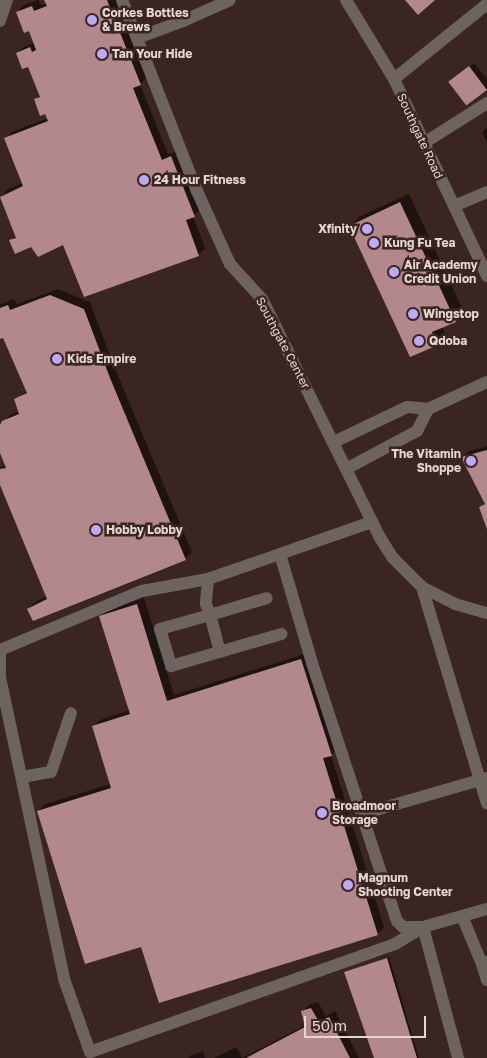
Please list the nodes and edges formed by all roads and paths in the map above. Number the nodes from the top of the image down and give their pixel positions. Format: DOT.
graph roads {
  1 [pos="7,0"];
  2 [pos="122,0"];
  3 [pos="230,0"];
  4 [pos="350,2"];
  5 [pos="487,4"];
  6 [pos="0,21"];
  7 [pos="137,38"];
  8 [pos="394,79"];
  9 [pos="487,103"];
  10 [pos="424,143"];
  11 [pos="487,192"];
  12 [pos="454,206"];
  13 [pos="487,276"];
  14 [pos="487,382"];
  15 [pos="428,409"];
  16 [pos="334,442"];
  17 [pos="346,469"];
  18 [pos="372,522"];
  19 [pos="280,554"];
  20 [pos="208,579"];
  21 [pos="422,587"];
  22 [pos="267,598"];
  23 [pos="487,613"];
  24 [pos="210,615"];
  25 [pos="281,634"];
  26 [pos="0,651"];
  27 [pos="220,652"];
  28 [pos="71,713"];
  29 [pos="22,777"];
  30 [pos="484,779"];
  31 [pos="487,803"];
  32 [pos="362,814"];
  33 [pos="487,908"];
  34 [pos="462,916"];
  35 [pos="423,927"];
  36 [pos="484,963"];
  37 [pos="487,980"];
  38 [pos="85,1055"];
  39 [pos="458,1058"];
  1 -- 6 [label="street"];
  2 -- 7 [label="street, Southgate Center"];
  3 -- 7 [label="street"];
  4 -- 8 [label="street, Southgate Road"];
  5 -- 8 [label="street"];
  7 -- 16 [label="street, Southgate Center"];
  8 -- 10 [label="street, Southgate Road"];
  9 -- 10 [label="street"];
  10 -- 12 [label="street, Southgate Road"];
  11 -- 12 [label="street"];
  12 -- 13 [label="street, Southgate Road"];
  14 -- 15 [label="street"];
  15 -- 16 [label="street"];
  15 -- 17 [label="street"];
  16 -- 17 [label="street, Southgate Center"];
  17 -- 18 [label="street, Southgate Center"];
  18 -- 19 [label="street"];
  18 -- 21 [label="street, Southgate Center"];
  19 -- 20 [label="street"];
  19 -- 32 [label="street"];
  20 -- 24 [label="street"];
  20 -- 26 [label="street"];
  21 -- 23 [label="street, Southgate Center"];
  21 -- 30 [label="street"];
  22 -- 24 [label="street"];
  24 -- 27 [label="street"];
  24 -- 27 [label="street"];
  25 -- 27 [label="street"];
  26 -- 29 [label="street"];
  28 -- 29 [label="street"];
  29 -- 38 [label="street"];
  30 -- 31 [label="street"];
  30 -- 32 [label="street"];
  32 -- 35 [label="street"];
  33 -- 34 [label="street"];
  34 -- 35 [label="street"];
  34 -- 36 [label="street"];
  35 -- 38 [label="street"];
  35 -- 39 [label="street"];
  36 -- 37 [label="street"];
}
